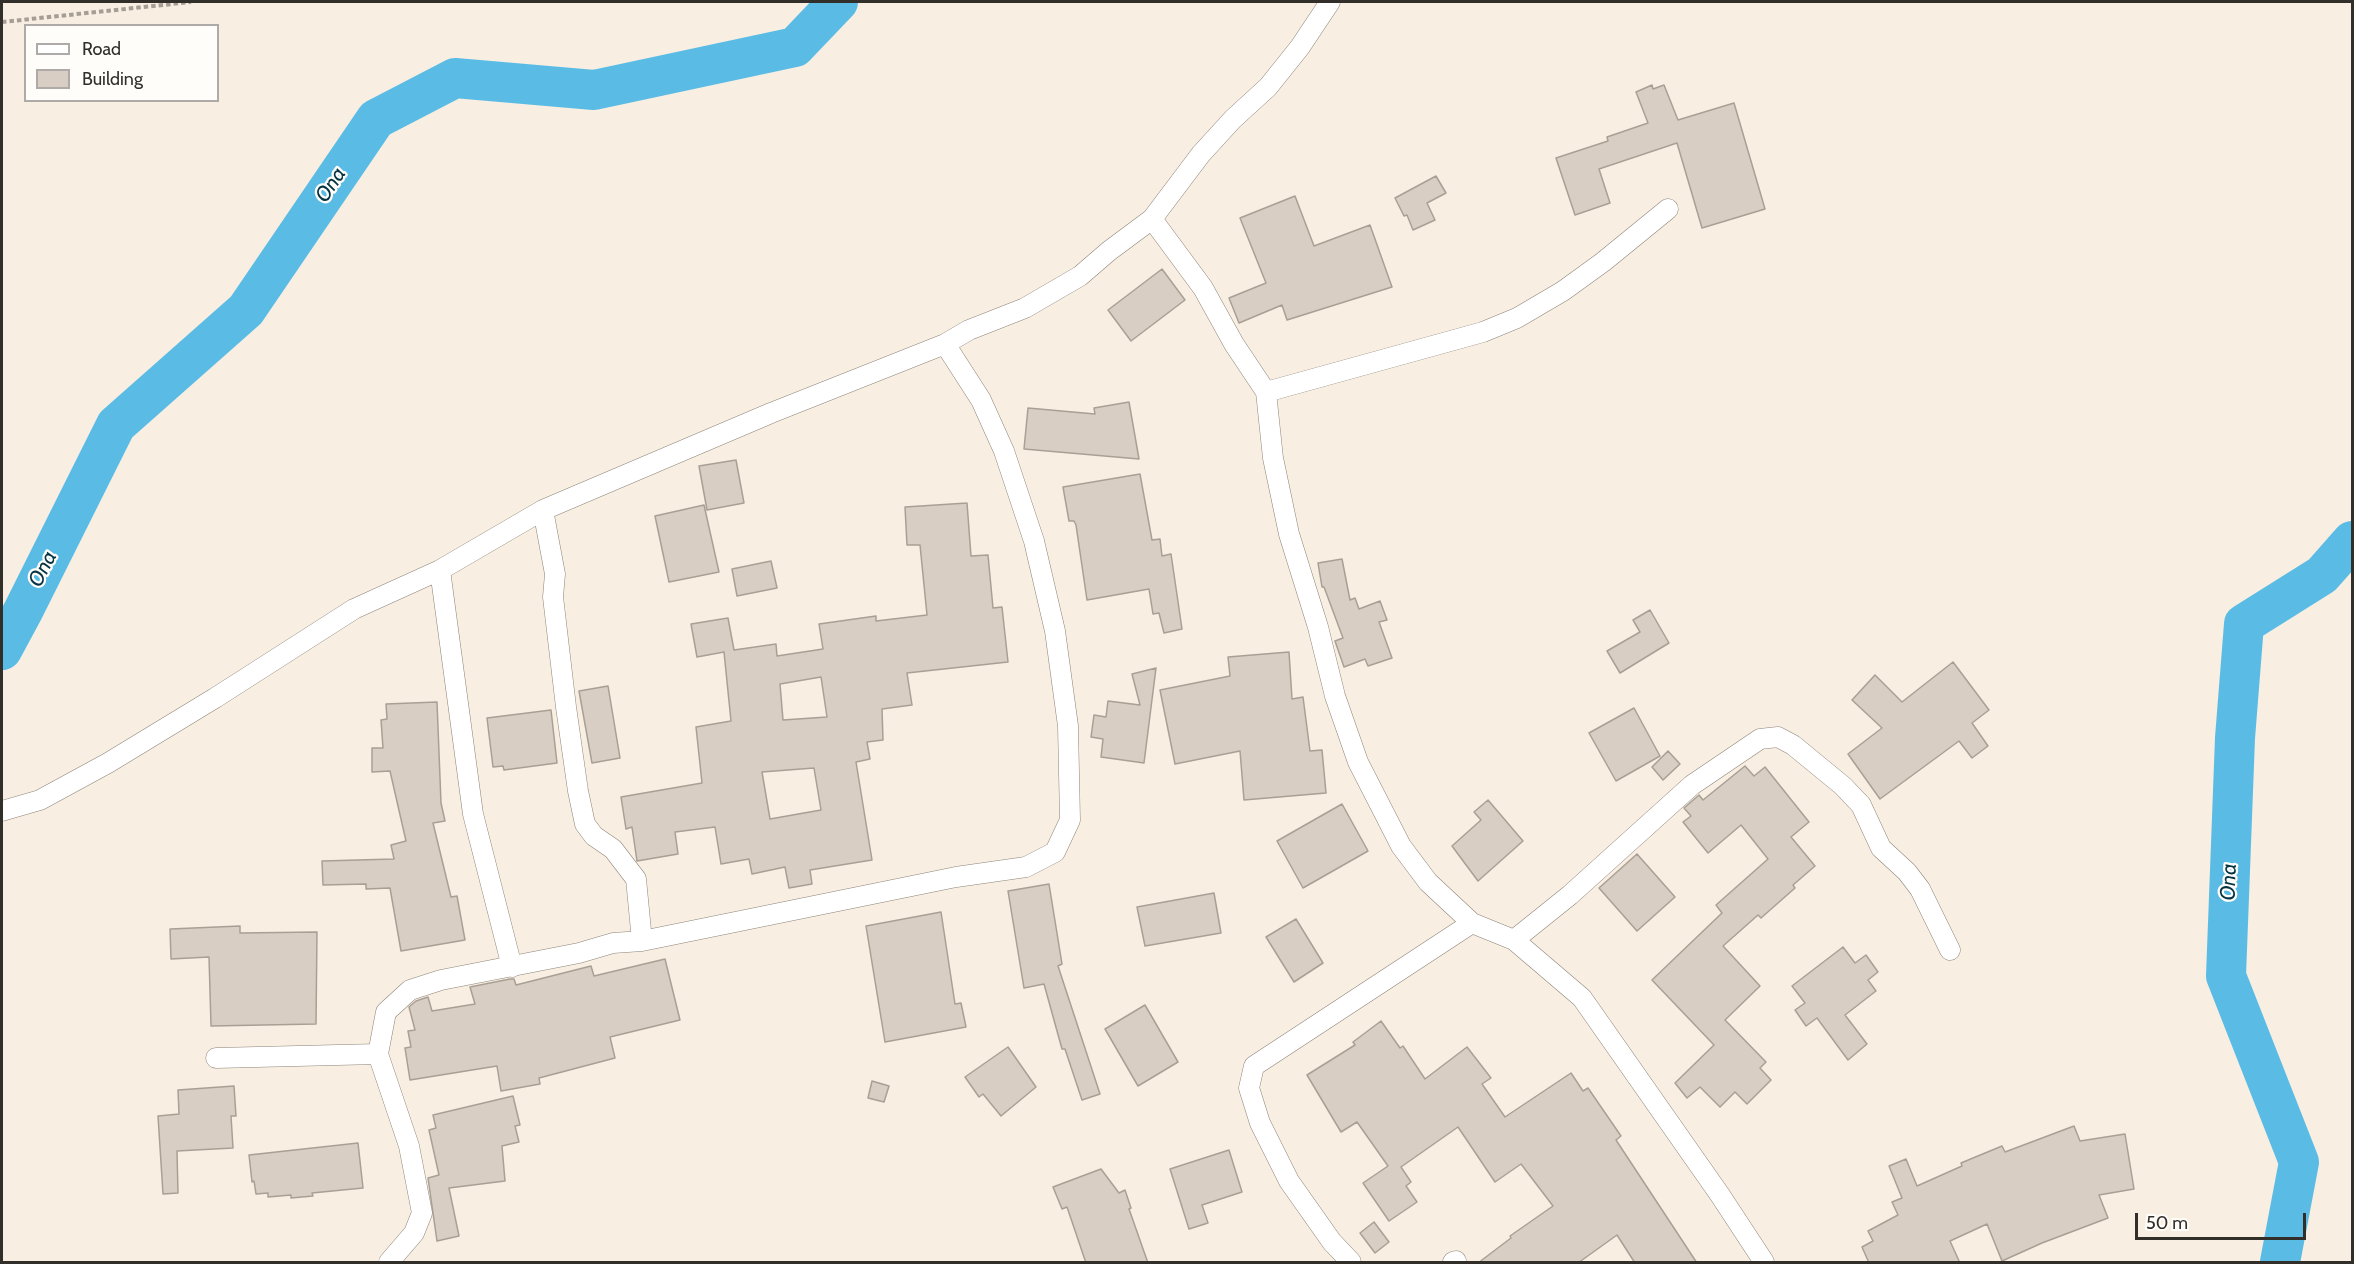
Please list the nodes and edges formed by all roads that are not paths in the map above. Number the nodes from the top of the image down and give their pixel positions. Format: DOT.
graph roads {
  1 [pos="1330,2"];
  2 [pos="1668,209"];
  3 [pos="1152,219"];
  4 [pos="945,344"];
  5 [pos="1266,392"];
  6 [pos="543,510"];
  7 [pos="440,570"];
  8 [pos="2,811"];
  9 [pos="1472,923"];
  10 [pos="1514,940"];
  11 [pos="642,941"];
  12 [pos="1950,950"];
  13 [pos="512,967"];
  14 [pos="378,1054"];
  15 [pos="216,1058"];
  16 [pos="389,1263"];
  17 [pos="1351,1263"];
  18 [pos="1764,1263"];
  1 -- 3 [label="street"];
  2 -- 5 [label="street"];
  3 -- 4 [label="street"];
  3 -- 5 [label="street"];
  4 -- 6 [label="street"];
  4 -- 11 [label="street"];
  5 -- 9 [label="street"];
  6 -- 7 [label="street"];
  6 -- 11 [label="street"];
  7 -- 8 [label="street"];
  7 -- 13 [label="street"];
  9 -- 10 [label="street"];
  9 -- 17 [label="street"];
  10 -- 12 [label="street"];
  10 -- 18 [label="street"];
  11 -- 13 [label="street"];
  13 -- 14 [label="street"];
  14 -- 15 [label="street"];
  14 -- 16 [label="street"];
}
